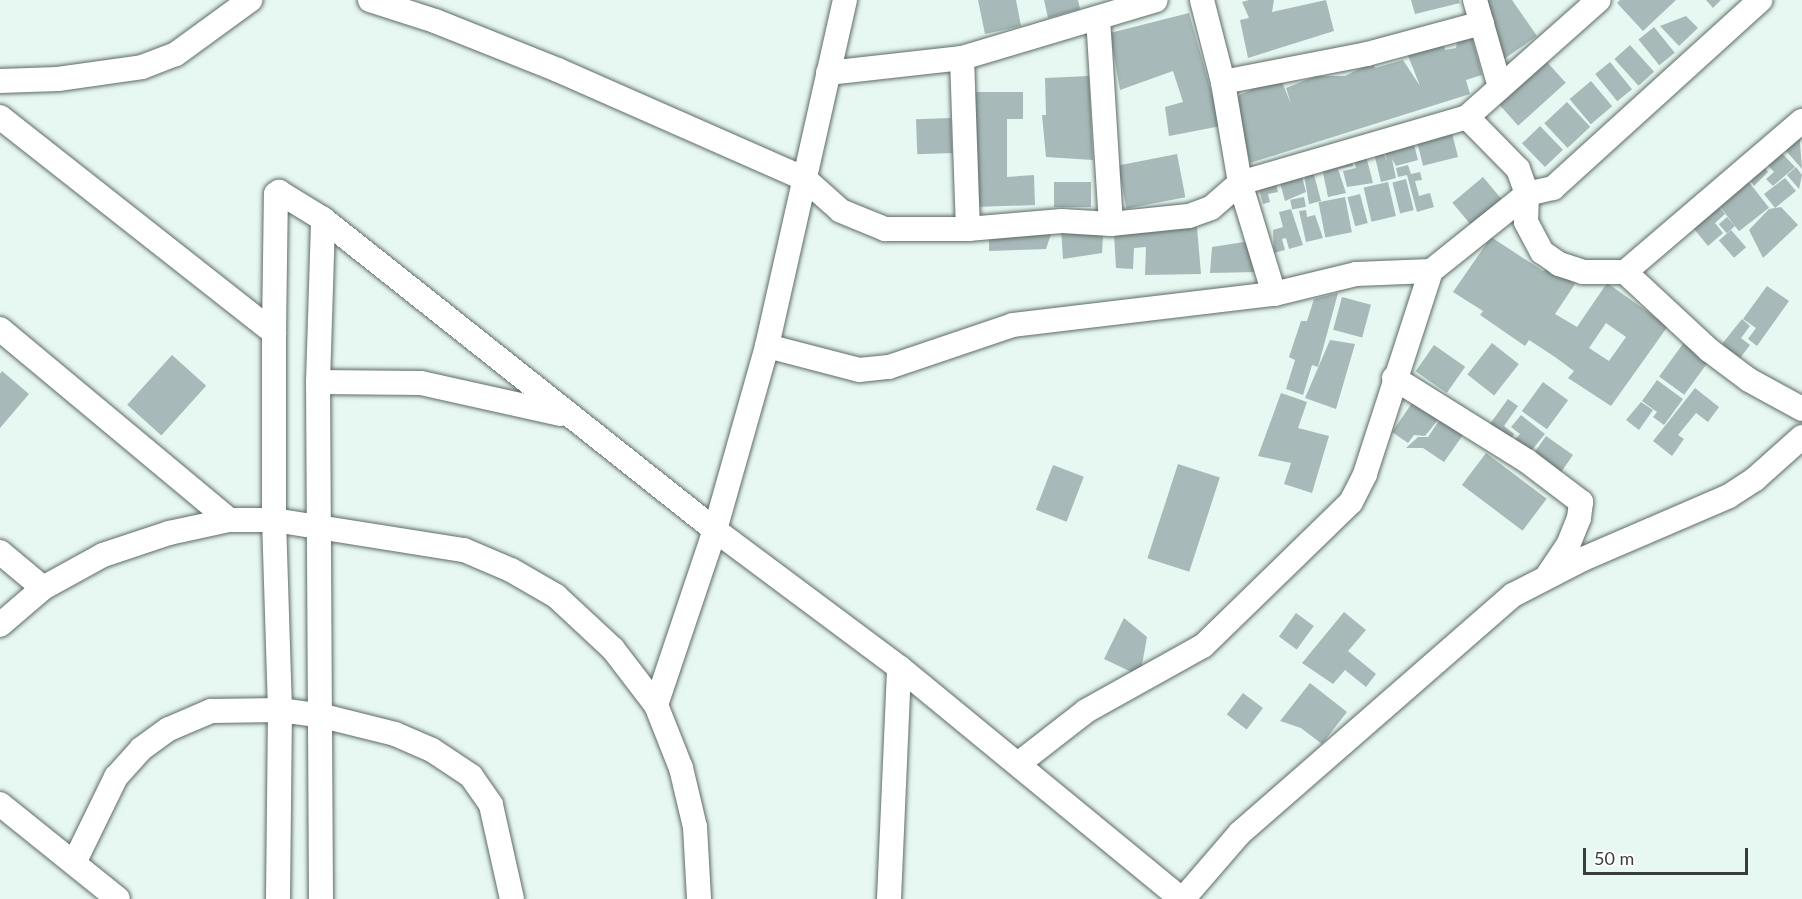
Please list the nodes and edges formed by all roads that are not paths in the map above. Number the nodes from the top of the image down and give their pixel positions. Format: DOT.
graph roads {
  1 [pos="250,0"];
  2 [pos="370,0"];
  3 [pos="845,0"];
  4 [pos="1156,0"];
  5 [pos="1202,0"];
  6 [pos="1475,0"];
  7 [pos="1599,0"];
  8 [pos="1760,0"];
  9 [pos="1098,18"];
  10 [pos="1482,23"];
  11 [pos="962,58"];
  12 [pos="828,73"];
  13 [pos="0,81"];
  14 [pos="1223,82"];
  15 [pos="1500,87"];
  16 [pos="0,117"];
  17 [pos="1467,117"];
  18 [pos="1802,120"];
  19 [pos="805,179"];
  20 [pos="1240,183"];
  21 [pos="1527,194"];
  22 [pos="323,219"];
  23 [pos="1111,224"];
  24 [pos="968,229"];
  25 [pos="1431,271"];
  26 [pos="1625,272"];
  27 [pos="1274,294"];
  28 [pos="0,329"];
  29 [pos="274,333"];
  30 [pos="767,346"];
  31 [pos="1394,378"];
  32 [pos="318,382"];
  33 [pos="1802,409"];
  34 [pos="569,416"];
  35 [pos="1802,437"];
  36 [pos="230,520"];
  37 [pos="274,520"];
  38 [pos="320,528"];
  39 [pos="715,530"];
  40 [pos="0,552"];
  41 [pos="1548,575"];
  42 [pos="43,588"];
  43 [pos="0,626"];
  44 [pos="899,667"];
  45 [pos="656,705"];
  46 [pos="280,710"];
  47 [pos="323,716"];
  48 [pos="1018,764"];
  49 [pos="0,804"];
  50 [pos="74,863"];
  51 [pos="118,899"];
  52 [pos="278,899"];
  53 [pos="321,899"];
  54 [pos="512,899"];
  55 [pos="699,899"];
  56 [pos="889,899"];
  57 [pos="1182,899"];
  1 -- 13 [label="street"];
  2 -- 19 [label="street"];
  3 -- 12 [label="street"];
  4 -- 9 [label="street"];
  5 -- 14 [label="street"];
  6 -- 10 [label="street"];
  7 -- 15 [label="street"];
  8 -- 21 [label="street"];
  9 -- 11 [label="street"];
  9 -- 23 [label="street"];
  10 -- 14 [label="street"];
  10 -- 15 [label="street"];
  11 -- 12 [label="street"];
  11 -- 24 [label="street"];
  12 -- 19 [label="street"];
  14 -- 20 [label="street"];
  15 -- 17 [label="street"];
  16 -- 29 [label="street"];
  17 -- 20 [label="street"];
  17 -- 21 [label="street"];
  18 -- 26 [label="street"];
  19 -- 24 [label="street"];
  19 -- 30 [label="street"];
  20 -- 23 [label="street"];
  20 -- 27 [label="street"];
  21 -- 25 [label="street"];
  21 -- 26 [label="street"];
  22 -- 29 [label="street"];
  22 -- 32 [label="street"];
  22 -- 34 [label="street"];
  23 -- 24 [label="street"];
  25 -- 27 [label="street"];
  25 -- 31 [label="street"];
  26 -- 33 [label="street"];
  27 -- 30 [label="street"];
  28 -- 36 [label="street"];
  29 -- 37 [label="street"];
  30 -- 39 [label="street"];
  31 -- 41 [label="street"];
  31 -- 48 [label="street"];
  32 -- 34 [label="street"];
  32 -- 38 [label="street"];
  34 -- 39 [label="street"];
  35 -- 41 [label="street"];
  36 -- 37 [label="street"];
  36 -- 42 [label="street"];
  37 -- 38 [label="street"];
  37 -- 46 [label="street"];
  38 -- 45 [label="street"];
  38 -- 47 [label="street"];
  39 -- 44 [label="street"];
  39 -- 45 [label="street"];
  40 -- 42 [label="street"];
  41 -- 57 [label="street"];
  42 -- 43 [label="street"];
  44 -- 48 [label="street"];
  44 -- 56 [label="street"];
  45 -- 55 [label="street"];
  46 -- 47 [label="street"];
  46 -- 50 [label="street"];
  46 -- 52 [label="street"];
  47 -- 53 [label="street"];
  47 -- 54 [label="street"];
  48 -- 57 [label="street"];
  49 -- 50 [label="street"];
  50 -- 51 [label="street"];
}
